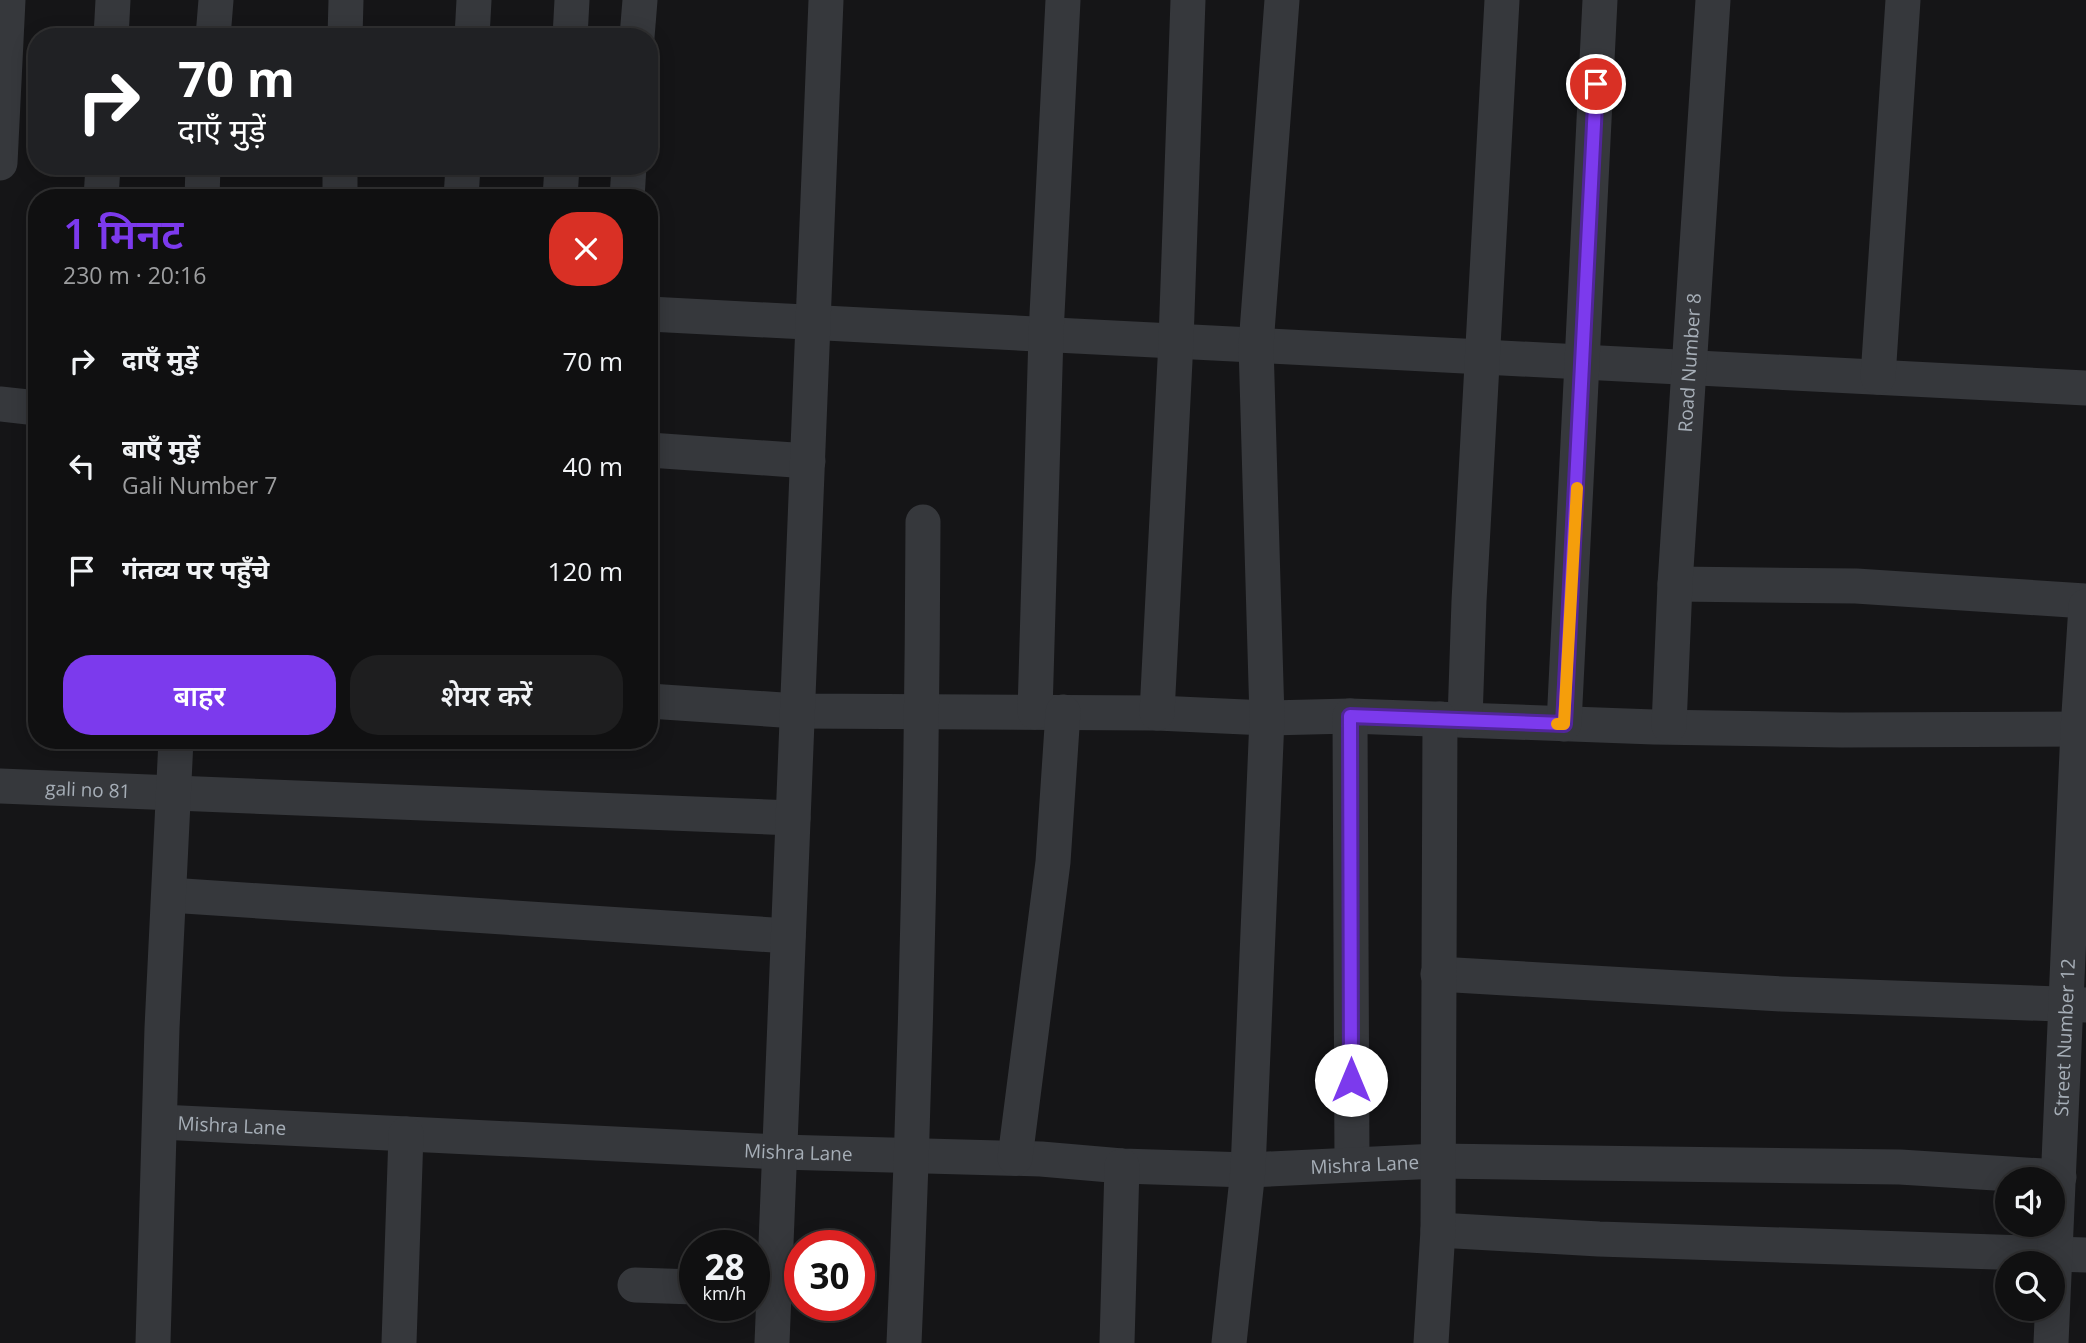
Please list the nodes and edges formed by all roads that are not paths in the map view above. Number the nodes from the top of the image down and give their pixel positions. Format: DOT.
graph roads {
  1 [pos="8,0"];
  2 [pos="113,0"];
  3 [pos="216,0"];
  4 [pos="346,0"];
  5 [pos="474,0"];
  6 [pos="572,0"];
  7 [pos="640,0"];
  8 [pos="826,0"];
  9 [pos="1063,0"];
  10 [pos="1188,0"];
  11 [pos="1282,0"];
  12 [pos="1502,0"];
  13 [pos="1600,0"];
  14 [pos="1713,0"];
  15 [pos="1903,0"];
  16 [pos="111,28"];
  17 [pos="214,28"];
  18 [pos="345,28"];
  19 [pos="472,28"];
  20 [pos="570,28"];
  21 [pos="638,28"];
  22 [pos="0,163"];
  23 [pos="658,314"];
  24 [pos="813,321"];
  25 [pos="1046,334"];
  26 [pos="1176,341"];
  27 [pos="1256,345"];
  28 [pos="1483,358"];
  29 [pos="1583,363"];
  30 [pos="1689,368"];
  31 [pos="1878,377"];
  32 [pos="2086,388"];
  33 [pos="0,404"];
  34 [pos="28,407"];
  35 [pos="658,451"];
  36 [pos="808,461"];
  37 [pos="923,522"];
  38 [pos="1675,584"];
  39 [pos="2086,604"];
  40 [pos="658,702"];
  41 [pos="922,710"];
  42 [pos="797,711"];
  43 [pos="1049,712"];
  44 [pos="1157,713"];
  45 [pos="1350,716"];
  46 [pos="1267,718"];
  47 [pos="1453,719"];
  48 [pos="1564,724"];
  49 [pos="1669,726"];
  50 [pos="2082,729"];
  51 [pos="176,749"];
  52 [pos="0,786"];
  53 [pos="173,794"];
  54 [pos="2080,808"];
  55 [pos="793,818"];
  56 [pos="169,895"];
  57 [pos="788,936"];
  58 [pos="1438,974"];
  59 [pos="2076,1004"];
  60 [pos="160,1122"];
  61 [pos="406,1135"];
  62 [pos="780,1152"];
  63 [pos="913,1154"];
  64 [pos="1015,1158"];
  65 [pos="1437,1161"];
  66 [pos="1352,1164"];
  67 [pos="1122,1166"];
  68 [pos="2060,1167"];
  69 [pos="1248,1170"];
  70 [pos="1995,1173"];
  71 [pos="2065,1216"];
  72 [pos="1438,1230"];
  73 [pos="770,1238"];
  74 [pos="2071,1255"];
  75 [pos="635,1285"];
  76 [pos="679,1286"];
  77 [pos="769,1321"];
  78 [pos="153,1343"];
  79 [pos="399,1343"];
  80 [pos="772,1343"];
  81 [pos="904,1343"];
  82 [pos="1117,1343"];
  83 [pos="1229,1343"];
  84 [pos="1431,1343"];
  85 [pos="2051,1343"];
  1 -- 22 [label="street"];
  2 -- 16 [label="street"];
  3 -- 17 [label="street"];
  4 -- 18 [label="street"];
  5 -- 19 [label="street"];
  6 -- 20 [label="street"];
  7 -- 21 [label="street"];
  8 -- 24 [label="street"];
  9 -- 25 [label="street"];
  10 -- 26 [label="street"];
  11 -- 27 [label="street"];
  12 -- 28 [label="street"];
  13 -- 29 [label="street"];
  14 -- 30 [label="street, Road Number 8"];
  15 -- 31 [label="street"];
  23 -- 24 [label="street"];
  24 -- 25 [label="street"];
  24 -- 36 [label="street"];
  25 -- 26 [label="street"];
  25 -- 43 [label="street"];
  26 -- 27 [label="street"];
  26 -- 44 [label="street"];
  27 -- 28 [label="street"];
  27 -- 46 [label="street"];
  28 -- 29 [label="street"];
  28 -- 47 [label="street"];
  29 -- 30 [label="street"];
  29 -- 48 [label="street"];
  30 -- 31 [label="street"];
  30 -- 38 [label="street, Road Number 8"];
  31 -- 32 [label="street"];
  33 -- 34 [label="street"];
  35 -- 36 [label="street"];
  36 -- 42 [label="street"];
  37 -- 41 [label="street"];
  38 -- 39 [label="street"];
  38 -- 49 [label="street, Road Number 8"];
  39 -- 50 [label="street, Street Number 12"];
  40 -- 42 [label="street"];
  41 -- 42 [label="street"];
  41 -- 43 [label="street"];
  41 -- 63 [label="street"];
  42 -- 55 [label="street"];
  43 -- 44 [label="street"];
  43 -- 64 [label="street"];
  44 -- 46 [label="street"];
  45 -- 46 [label="street"];
  45 -- 47 [label="street"];
  45 -- 66 [label="street"];
  46 -- 69 [label="street"];
  47 -- 48 [label="street"];
  47 -- 58 [label="street"];
  48 -- 49 [label="street"];
  49 -- 50 [label="street"];
  50 -- 54 [label="street, Street Number 12"];
  51 -- 53 [label="street"];
  52 -- 53 [label="street, gali no 81"];
  53 -- 55 [label="street, gali no 81"];
  53 -- 56 [label="street"];
  54 -- 59 [label="street, Street Number 12"];
  55 -- 57 [label="street"];
  56 -- 57 [label="street"];
  56 -- 60 [label="street"];
  57 -- 62 [label="street"];
  58 -- 59 [label="street"];
  58 -- 65 [label="street"];
  59 -- 68 [label="street, Street Number 12"];
  60 -- 61 [label="street, Mishra Lane"];
  60 -- 78 [label="street"];
  61 -- 62 [label="street, Mishra Lane"];
  61 -- 79 [label="street"];
  62 -- 63 [label="street, Mishra Lane"];
  62 -- 73 [label="street"];
  63 -- 64 [label="street, Mishra Lane"];
  63 -- 81 [label="street"];
  64 -- 67 [label="street, Mishra Lane"];
  65 -- 66 [label="street, Mishra Lane"];
  65 -- 70 [label="street, Mishra Lane"];
  65 -- 72 [label="street"];
  66 -- 69 [label="street, Mishra Lane"];
  67 -- 69 [label="street, Mishra Lane"];
  67 -- 82 [label="street"];
  69 -- 83 [label="street"];
  71 -- 74 [label="street, Street Number 12"];
  72 -- 74 [label="street"];
  72 -- 84 [label="street"];
  74 -- 85 [label="street, Street Number 12"];
  75 -- 76 [label="street"];
  77 -- 80 [label="street"];
}
